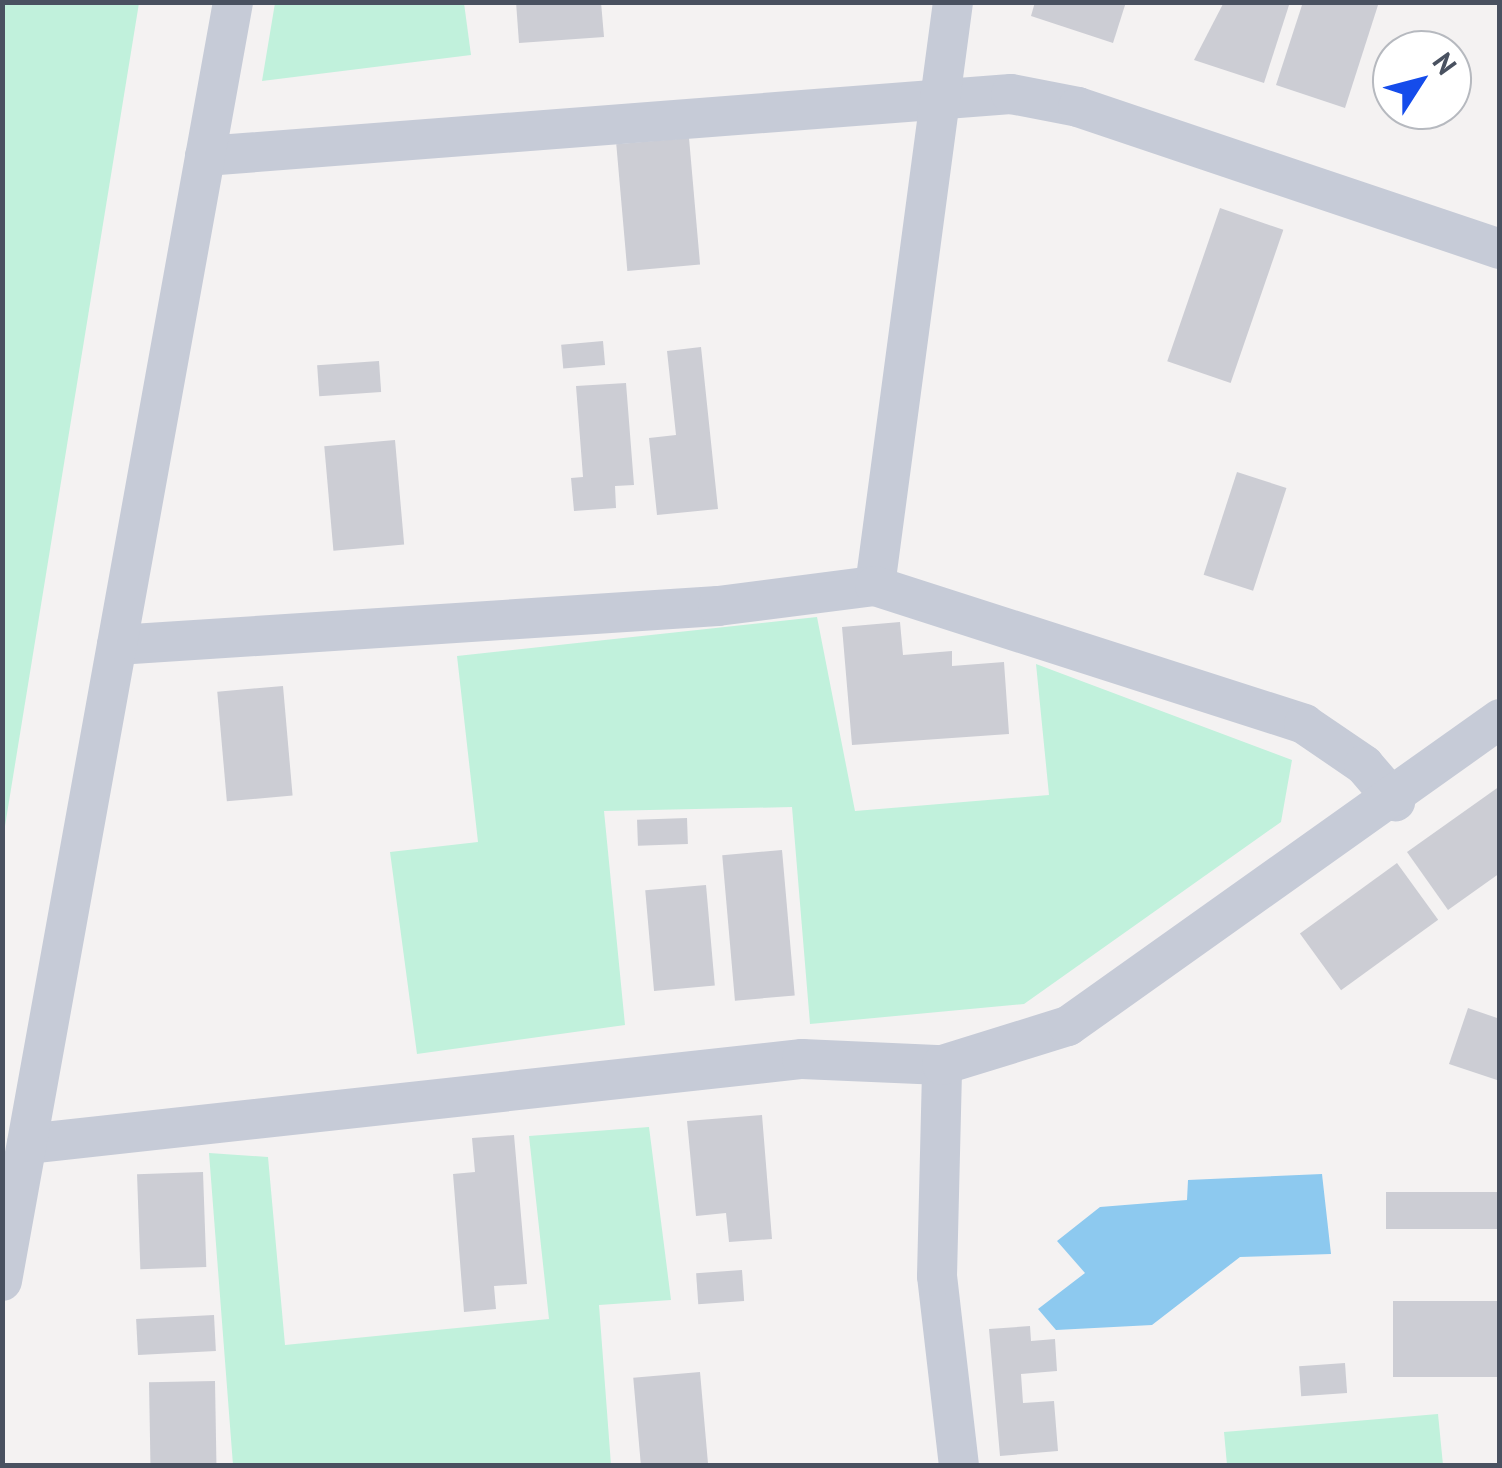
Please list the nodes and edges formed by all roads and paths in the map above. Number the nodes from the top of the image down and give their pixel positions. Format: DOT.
graph roads {
  1 [pos="233,2"];
  2 [pos="953,2"];
  3 [pos="934,98"];
  4 [pos="205,156"];
  5 [pos="1500,249"];
  6 [pos="875,586"];
  7 [pos="117,646"];
  8 [pos="1500,719"];
  9 [pos="1395,801"];
  10 [pos="942,1064"];
  11 [pos="28,1144"];
  12 [pos="2,1281"];
  13 [pos="959,1466"];
  1 -- 4 [label="street"];
  2 -- 3 [label="street"];
  3 -- 4 [label="street"];
  3 -- 5 [label="street"];
  3 -- 6 [label="street"];
  4 -- 7 [label="street"];
  6 -- 7 [label="street"];
  6 -- 9 [label="street"];
  7 -- 11 [label="street"];
  8 -- 9 [label="street"];
  9 -- 10 [label="street"];
  10 -- 11 [label="street"];
  10 -- 13 [label="street"];
  11 -- 12 [label="street"];
}
